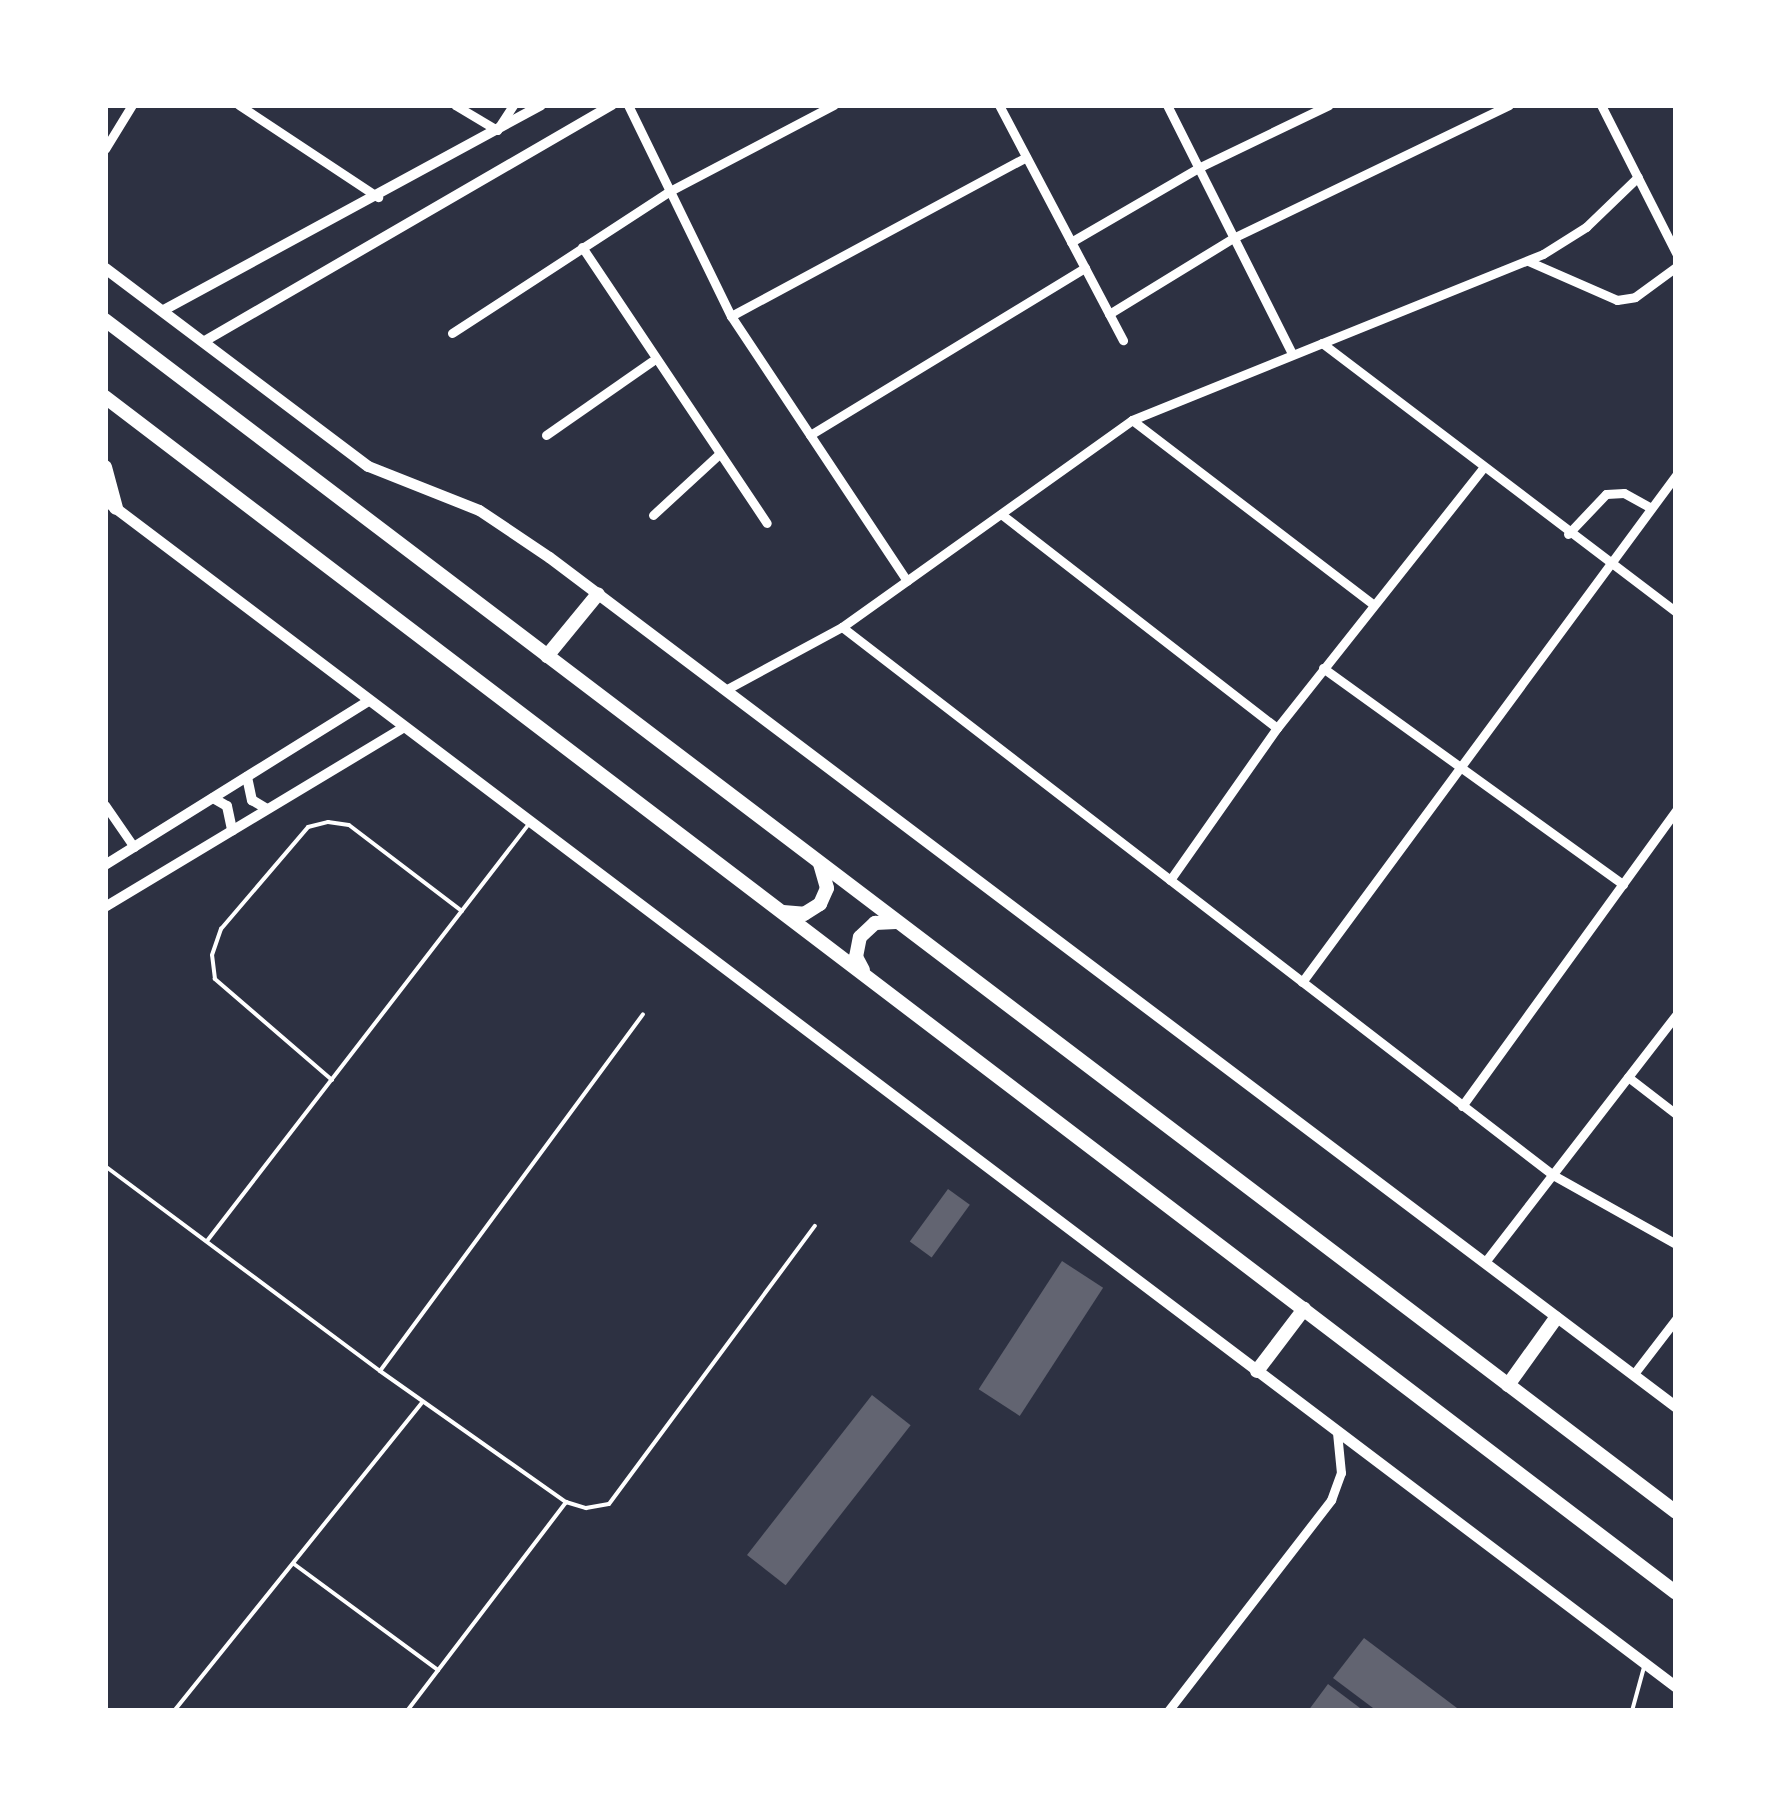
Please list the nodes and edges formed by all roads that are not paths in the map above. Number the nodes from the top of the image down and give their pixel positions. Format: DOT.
graph roads {
  1 [pos="132,105"];
  2 [pos="239,105"];
  3 [pos="455,105"];
  4 [pos="513,105"];
  5 [pos="542,105"];
  6 [pos="612,105"];
  7 [pos="628,105"];
  8 [pos="834,105"];
  9 [pos="999,105"];
  10 [pos="1167,105"];
  11 [pos="1328,105"];
  12 [pos="1510,105"];
  13 [pos="1601,105"];
  14 [pos="497,130"];
  15 [pos="105,148"];
  16 [pos="1026,157"];
  17 [pos="1198,168"];
  18 [pos="1638,177"];
  19 [pos="668,192"];
  20 [pos="378,197"];
  21 [pos="1234,238"];
  22 [pos="1673,238"];
  23 [pos="1071,242"];
  24 [pos="582,247"];
  25 [pos="1676,254"];
  26 [pos="1528,260"];
  27 [pos="105,268"];
  28 [pos="1085,268"];
  29 [pos="1676,268"];
  30 [pos="162,311"];
  31 [pos="1109,314"];
  32 [pos="731,316"];
  33 [pos="105,320"];
  34 [pos="452,333"];
  35 [pos="1123,340"];
  36 [pos="203,342"];
  37 [pos="1322,343"];
  38 [pos="1292,354"];
  39 [pos="652,361"];
  40 [pos="105,398"];
  41 [pos="1132,420"];
  42 [pos="546,435"];
  43 [pos="810,435"];
  44 [pos="718,455"];
  45 [pos="105,467"];
  46 [pos="1483,468"];
  47 [pos="1676,474"];
  48 [pos="111,504"];
  49 [pos="1652,508"];
  50 [pos="1001,514"];
  51 [pos="653,515"];
  52 [pos="766,523"];
  53 [pos="1568,534"];
  54 [pos="1610,565"];
  55 [pos="907,581"];
  56 [pos="598,594"];
  57 [pos="1373,604"];
  58 [pos="1676,612"];
  59 [pos="842,627"];
  60 [pos="547,656"];
  61 [pos="1323,668"];
  62 [pos="729,688"];
  63 [pos="367,702"];
  64 [pos="1277,728"];
  65 [pos="402,729"];
  66 [pos="1458,765"];
  67 [pos="248,776"];
  68 [pos="213,798"];
  69 [pos="105,805"];
  70 [pos="266,809"];
  71 [pos="1676,810"];
  72 [pos="528,825"];
  73 [pos="232,830"];
  74 [pos="134,847"];
  75 [pos="819,863"];
  76 [pos="105,865"];
  77 [pos="1170,880"];
  78 [pos="1623,884"];
  79 [pos="105,907"];
  80 [pos="778,909"];
  81 [pos="462,911"];
  82 [pos="906,926"];
  83 [pos="867,975"];
  84 [pos="1302,982"];
  85 [pos="643,1014"];
  86 [pos="1676,1016"];
  87 [pos="1628,1078"];
  88 [pos="332,1080"];
  89 [pos="1462,1106"];
  90 [pos="1676,1114"];
  91 [pos="105,1166"];
  92 [pos="1553,1175"];
  93 [pos="815,1226"];
  94 [pos="208,1241"];
  95 [pos="1676,1244"];
  96 [pos="1486,1262"];
  97 [pos="1304,1309"];
  98 [pos="1556,1318"];
  99 [pos="1676,1318"];
  100 [pos="1256,1370"];
  101 [pos="380,1371"];
  102 [pos="1632,1374"];
  103 [pos="1508,1385"];
  104 [pos="423,1402"];
  105 [pos="1676,1407"];
  106 [pos="1336,1430"];
  107 [pos="566,1502"];
  108 [pos="1676,1512"];
  109 [pos="294,1564"];
  110 [pos="1676,1592"];
  111 [pos="1644,1662"];
  112 [pos="438,1670"];
  113 [pos="1676,1687"];
  114 [pos="174,1711"];
  115 [pos="407,1711"];
  116 [pos="1168,1711"];
  117 [pos="1632,1711"];
  1 -- 15 [label="street"];
  2 -- 20 [label="street"];
  3 -- 14 [label="street"];
  4 -- 14 [label="street"];
  5 -- 14 [label="street"];
  6 -- 36 [label="street"];
  7 -- 19 [label="street"];
  8 -- 19 [label="street"];
  9 -- 16 [label="street"];
  10 -- 17 [label="street"];
  11 -- 17 [label="street"];
  12 -- 21 [label="street"];
  13 -- 18 [label="street"];
  14 -- 20 [label="street"];
  16 -- 23 [label="street"];
  16 -- 32 [label="street"];
  17 -- 21 [label="street"];
  17 -- 23 [label="street"];
  18 -- 22 [label="street"];
  18 -- 26 [label="street"];
  19 -- 24 [label="street"];
  19 -- 32 [label="street"];
  20 -- 30 [label="street"];
  21 -- 31 [label="street"];
  21 -- 38 [label="street"];
  22 -- 25 [label="street"];
  23 -- 28 [label="street"];
  24 -- 34 [label="street"];
  24 -- 39 [label="street"];
  26 -- 29 [label="street"];
  26 -- 37 [label="street"];
  27 -- 30 [label="main road"];
  28 -- 31 [label="street"];
  28 -- 43 [label="street"];
  30 -- 36 [label="main road"];
  31 -- 35 [label="street"];
  32 -- 43 [label="street"];
  33 -- 60 [label="highway"];
  36 -- 56 [label="main road"];
  37 -- 38 [label="street"];
  37 -- 46 [label="street"];
  38 -- 41 [label="street"];
  39 -- 42 [label="street"];
  39 -- 44 [label="street"];
  40 -- 80 [label="highway"];
  41 -- 50 [label="street"];
  41 -- 57 [label="street"];
  43 -- 55 [label="street"];
  44 -- 51 [label="street"];
  44 -- 52 [label="street"];
  45 -- 48 [label="highway"];
  46 -- 53 [label="street"];
  46 -- 57 [label="street"];
  47 -- 49 [label="street"];
  48 -- 63 [label="main road"];
  49 -- 53 [label="street"];
  49 -- 54 [label="street"];
  50 -- 55 [label="street"];
  50 -- 64 [label="street"];
  53 -- 54 [label="street"];
  54 -- 58 [label="street"];
  54 -- 66 [label="street"];
  55 -- 59 [label="street"];
  56 -- 60 [label="highway"];
  56 -- 62 [label="main road"];
  57 -- 61 [label="street"];
  59 -- 62 [label="street"];
  59 -- 77 [label="street"];
  60 -- 75 [label="highway"];
  61 -- 64 [label="street"];
  61 -- 66 [label="street"];
  62 -- 96 [label="main road"];
  63 -- 65 [label="main road"];
  63 -- 67 [label="street"];
  64 -- 77 [label="street"];
  65 -- 70 [label="street"];
  65 -- 72 [label="main road"];
  66 -- 78 [label="street"];
  66 -- 84 [label="street"];
  67 -- 68 [label="street"];
  67 -- 70 [label="street"];
  68 -- 73 [label="street"];
  68 -- 74 [label="street"];
  69 -- 74 [label="street"];
  70 -- 73 [label="street"];
  71 -- 78 [label="street"];
  72 -- 81 [label="lane"];
  72 -- 100 [label="main road"];
  73 -- 79 [label="street"];
  74 -- 76 [label="street"];
  75 -- 80 [label="highway"];
  75 -- 82 [label="highway"];
  77 -- 84 [label="street"];
  78 -- 89 [label="street"];
  80 -- 83 [label="highway"];
  81 -- 88 [label="lane"];
  81 -- 88 [label="lane"];
  82 -- 83 [label="highway"];
  82 -- 103 [label="highway"];
  83 -- 97 [label="highway"];
  84 -- 89 [label="street"];
  85 -- 101 [label="lane"];
  86 -- 87 [label="street"];
  87 -- 90 [label="street"];
  87 -- 92 [label="street"];
  88 -- 94 [label="lane"];
  89 -- 92 [label="street"];
  91 -- 94 [label="lane"];
  92 -- 95 [label="street"];
  92 -- 96 [label="street"];
  93 -- 107 [label="lane"];
  94 -- 101 [label="lane"];
  96 -- 98 [label="main road"];
  97 -- 100 [label="highway"];
  97 -- 110 [label="highway"];
  98 -- 102 [label="main road"];
  98 -- 103 [label="highway"];
  99 -- 102 [label="street"];
  100 -- 106 [label="main road"];
  101 -- 104 [label="lane"];
  102 -- 105 [label="main road"];
  103 -- 108 [label="highway"];
  104 -- 107 [label="lane"];
  104 -- 109 [label="lane"];
  106 -- 111 [label="main road"];
  106 -- 116 [label="street"];
  107 -- 112 [label="lane"];
  109 -- 112 [label="lane"];
  109 -- 114 [label="lane"];
  111 -- 113 [label="main road"];
  111 -- 117 [label="lane"];
  112 -- 115 [label="lane"];
}
